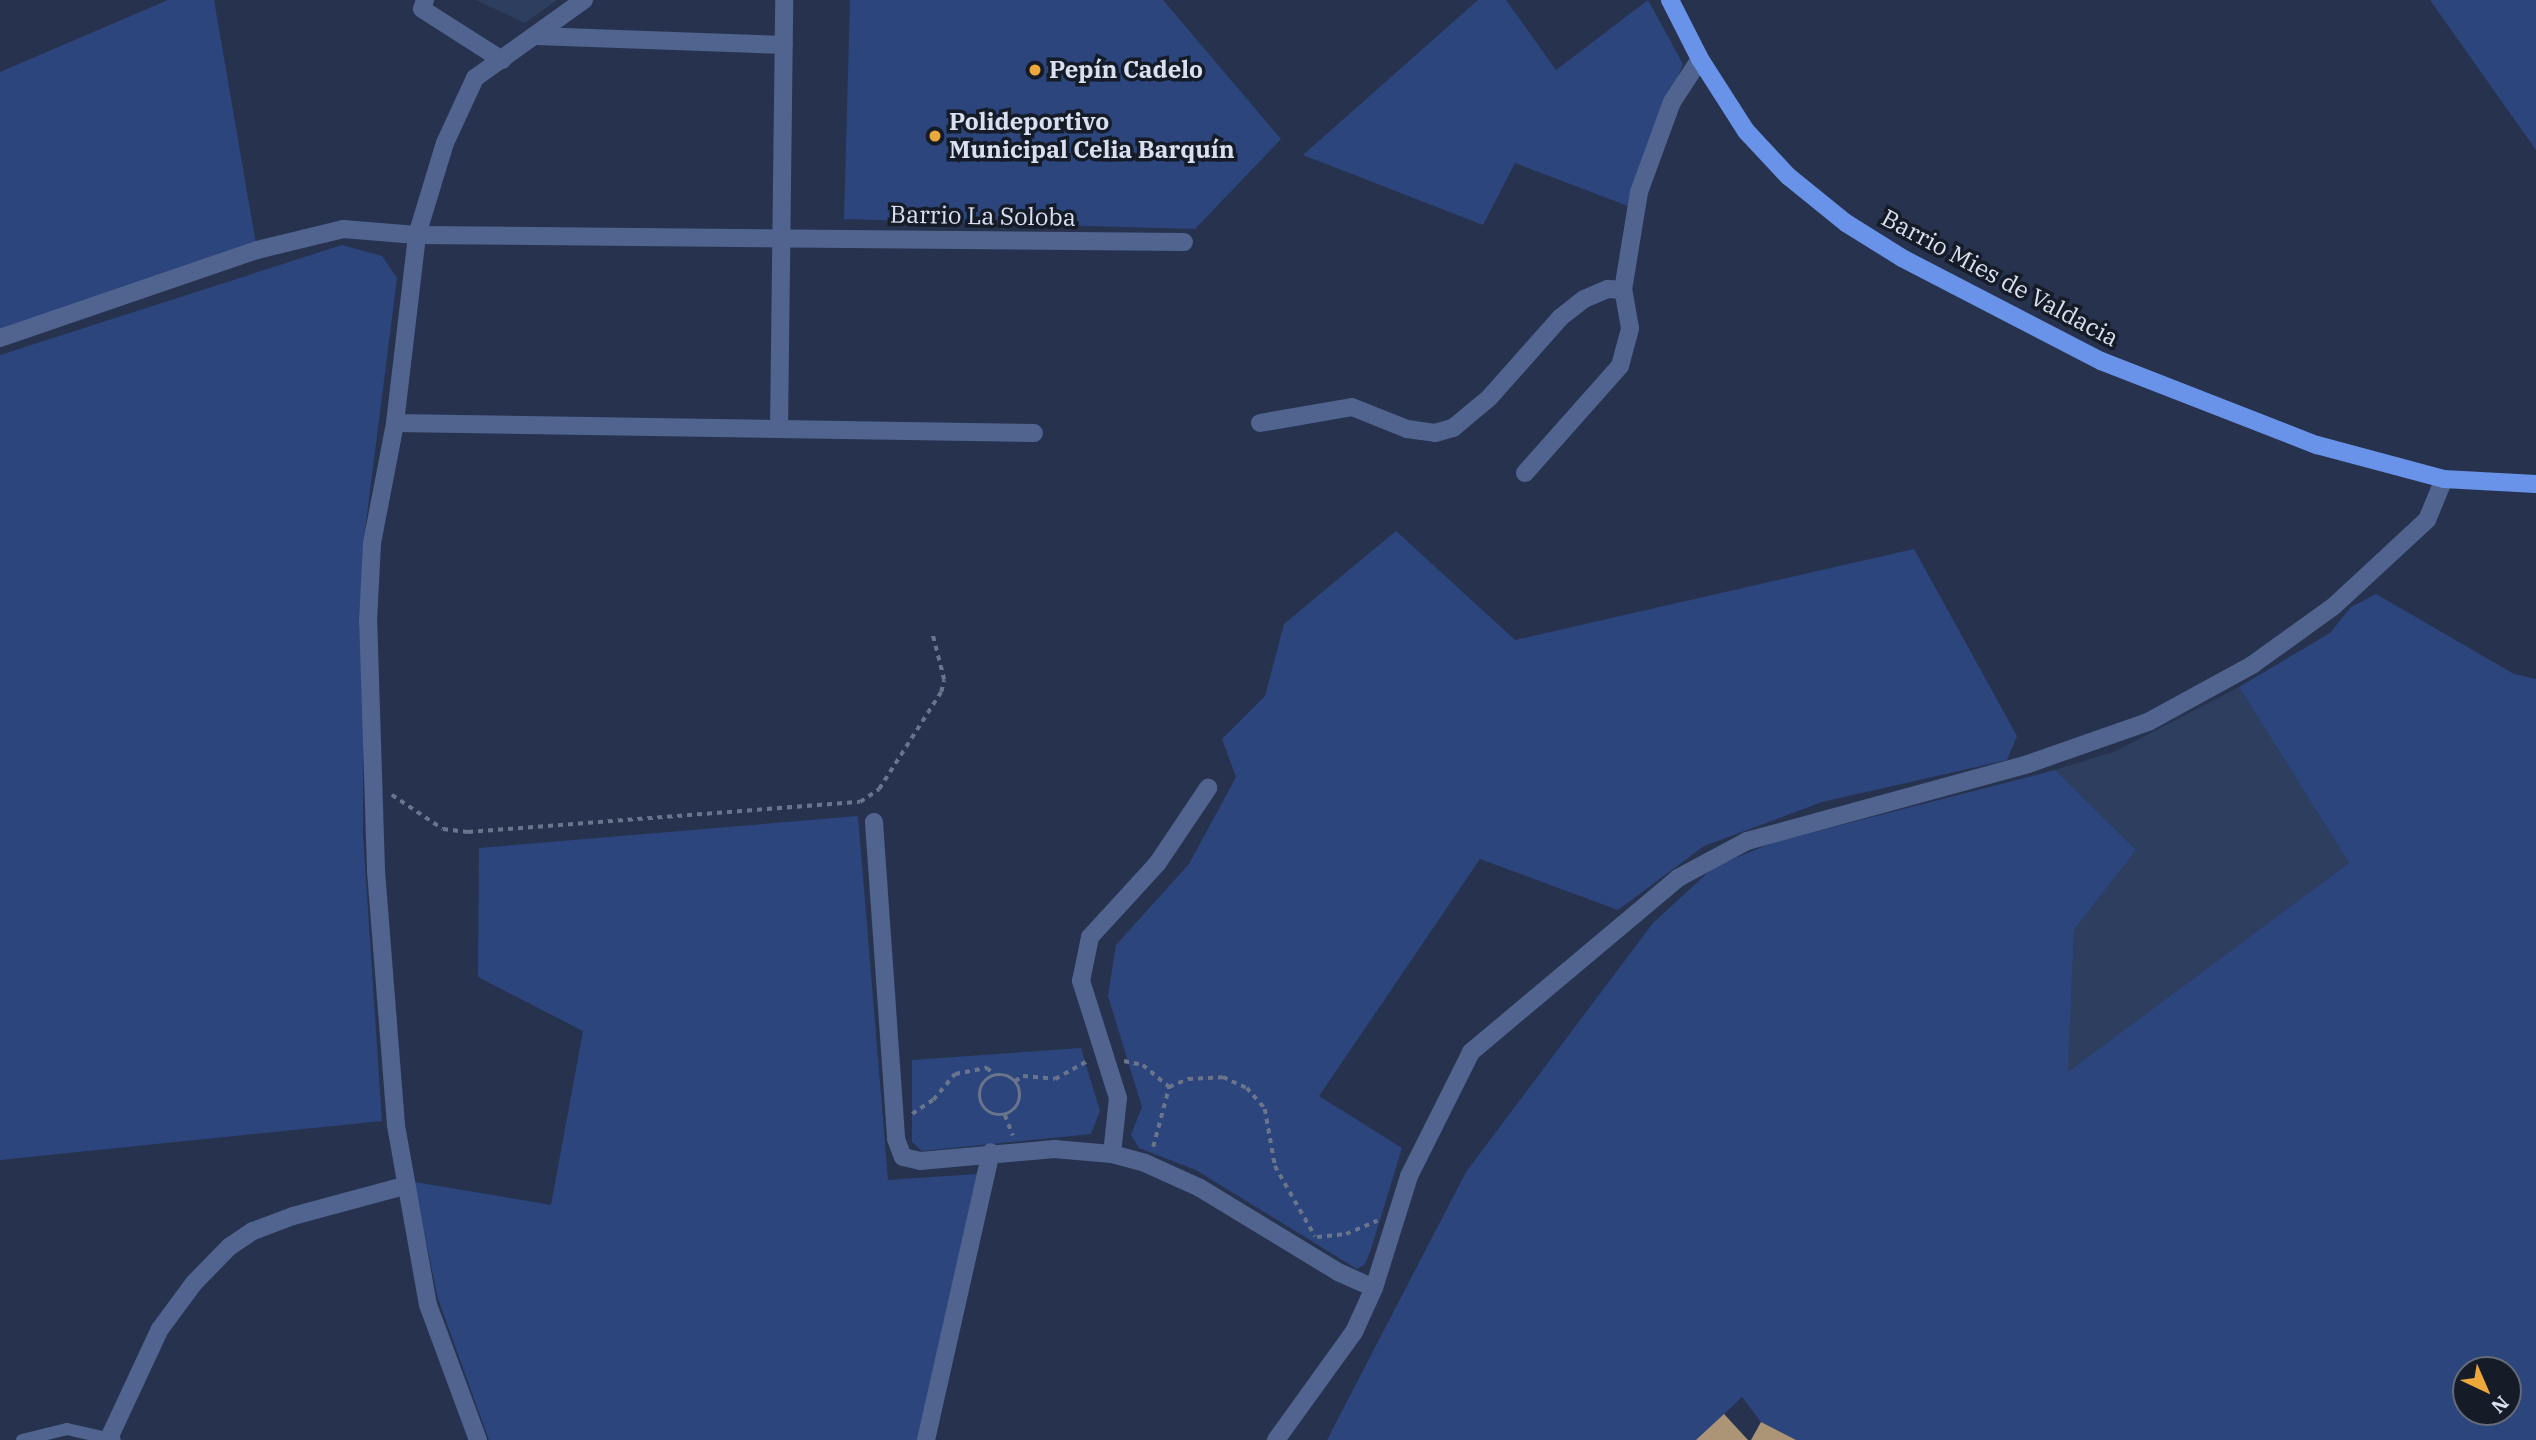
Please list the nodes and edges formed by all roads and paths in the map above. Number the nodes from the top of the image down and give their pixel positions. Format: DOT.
graph roads {
  1 [pos="425,0"];
  2 [pos="584,0"];
  3 [pos="784,0"];
  4 [pos="1670,0"];
  5 [pos="536,36"];
  6 [pos="785,45"];
  7 [pos="1700,59"];
  8 [pos="502,60"];
  9 [pos="417,235"];
  10 [pos="782,238"];
  11 [pos="1184,242"];
  12 [pos="1622,290"];
  13 [pos="0,338"];
  14 [pos="395,423"];
  15 [pos="1260,423"];
  16 [pos="779,429"];
  17 [pos="1034,433"];
  18 [pos="1525,473"];
  19 [pos="2444,479"];
  20 [pos="2536,484"];
  21 [pos="932,633"];
  22 [pos="1208,788"];
  23 [pos="374,790"];
  24 [pos="874,822"];
  25 [pos="995,1075"];
  26 [pos="895,1124"];
  27 [pos="991,1153"];
  28 [pos="1112,1154"];
  29 [pos="1145,1163"];
  30 [pos="404,1186"];
  31 [pos="1398,1212"];
  32 [pos="1316,1237"];
  33 [pos="1302,1250"];
  34 [pos="1374,1288"];
  35 [pos="113,1438"];
  36 [pos="22,1440"];
  37 [pos="478,1440"];
  38 [pos="926,1440"];
  39 [pos="1276,1440"];
  1 -- 8 [label="street"];
  2 -- 5 [label="street"];
  3 -- 6 [label="street"];
  4 -- 7 [label="main road, Barrio Mies de Valdacia"];
  5 -- 6 [label="street"];
  5 -- 8 [label="street"];
  6 -- 10 [label="street"];
  7 -- 12 [label="street"];
  7 -- 19 [label="main road, Barrio Mies de Valdacia"];
  8 -- 9 [label="street"];
  9 -- 10 [label="street, Barrio La Soloba"];
  9 -- 13 [label="street, Barrio La Soloba"];
  9 -- 14 [label="street"];
  10 -- 11 [label="street, Barrio La Soloba"];
  10 -- 16 [label="street"];
  12 -- 15 [label="street"];
  12 -- 18 [label="street"];
  14 -- 16 [label="street"];
  14 -- 23 [label="street"];
  16 -- 17 [label="street"];
  19 -- 20 [label="main road, Barrio Mies de Valdacia"];
  19 -- 31 [label="street"];
  21 -- 23 [label="path"];
  22 -- 28 [label="street"];
  23 -- 30 [label="street"];
  24 -- 26 [label="street"];
  25 -- 25 [label="path"];
  25 -- 26 [label="path"];
  26 -- 27 [label="street"];
  27 -- 28 [label="street"];
  27 -- 38 [label="street"];
  28 -- 29 [label="street"];
  29 -- 32 [label="path"];
  29 -- 33 [label="street"];
  30 -- 35 [label="street"];
  30 -- 37 [label="street"];
  31 -- 32 [label="path"];
  31 -- 34 [label="street"];
  32 -- 33 [label="path"];
  33 -- 34 [label="street"];
  34 -- 39 [label="street"];
  35 -- 36 [label="lane"];
}
